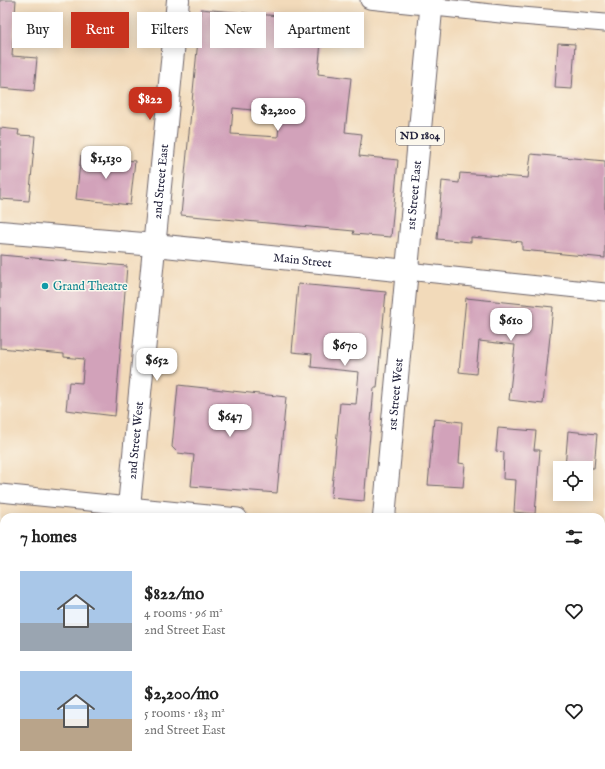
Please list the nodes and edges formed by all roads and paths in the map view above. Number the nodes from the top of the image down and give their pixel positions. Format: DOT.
graph roads {
  1 [pos="178,0"];
  2 [pos="368,0"];
  3 [pos="432,4"];
  4 [pos="605,23"];
  5 [pos="0,232"];
  6 [pos="155,245"];
  7 [pos="407,271"];
  8 [pos="605,292"];
  9 [pos="0,493"];
  10 [pos="128,511"];
  11 [pos="165,513"];
  12 [pos="384,513"];
  1 -- 6 [label="main road, 2nd Street East"];
  2 -- 3 [label="street"];
  3 -- 4 [label="street"];
  3 -- 7 [label="main road, 1st Street East / ND 1804"];
  5 -- 6 [label="main road, Main Street"];
  6 -- 7 [label="main road, Main Street"];
  6 -- 10 [label="main road, 2nd Street West"];
  7 -- 8 [label="street, Main Street"];
  7 -- 12 [label="main road, 1st Street West"];
  9 -- 10 [label="street"];
  10 -- 11 [label="street"];
}
